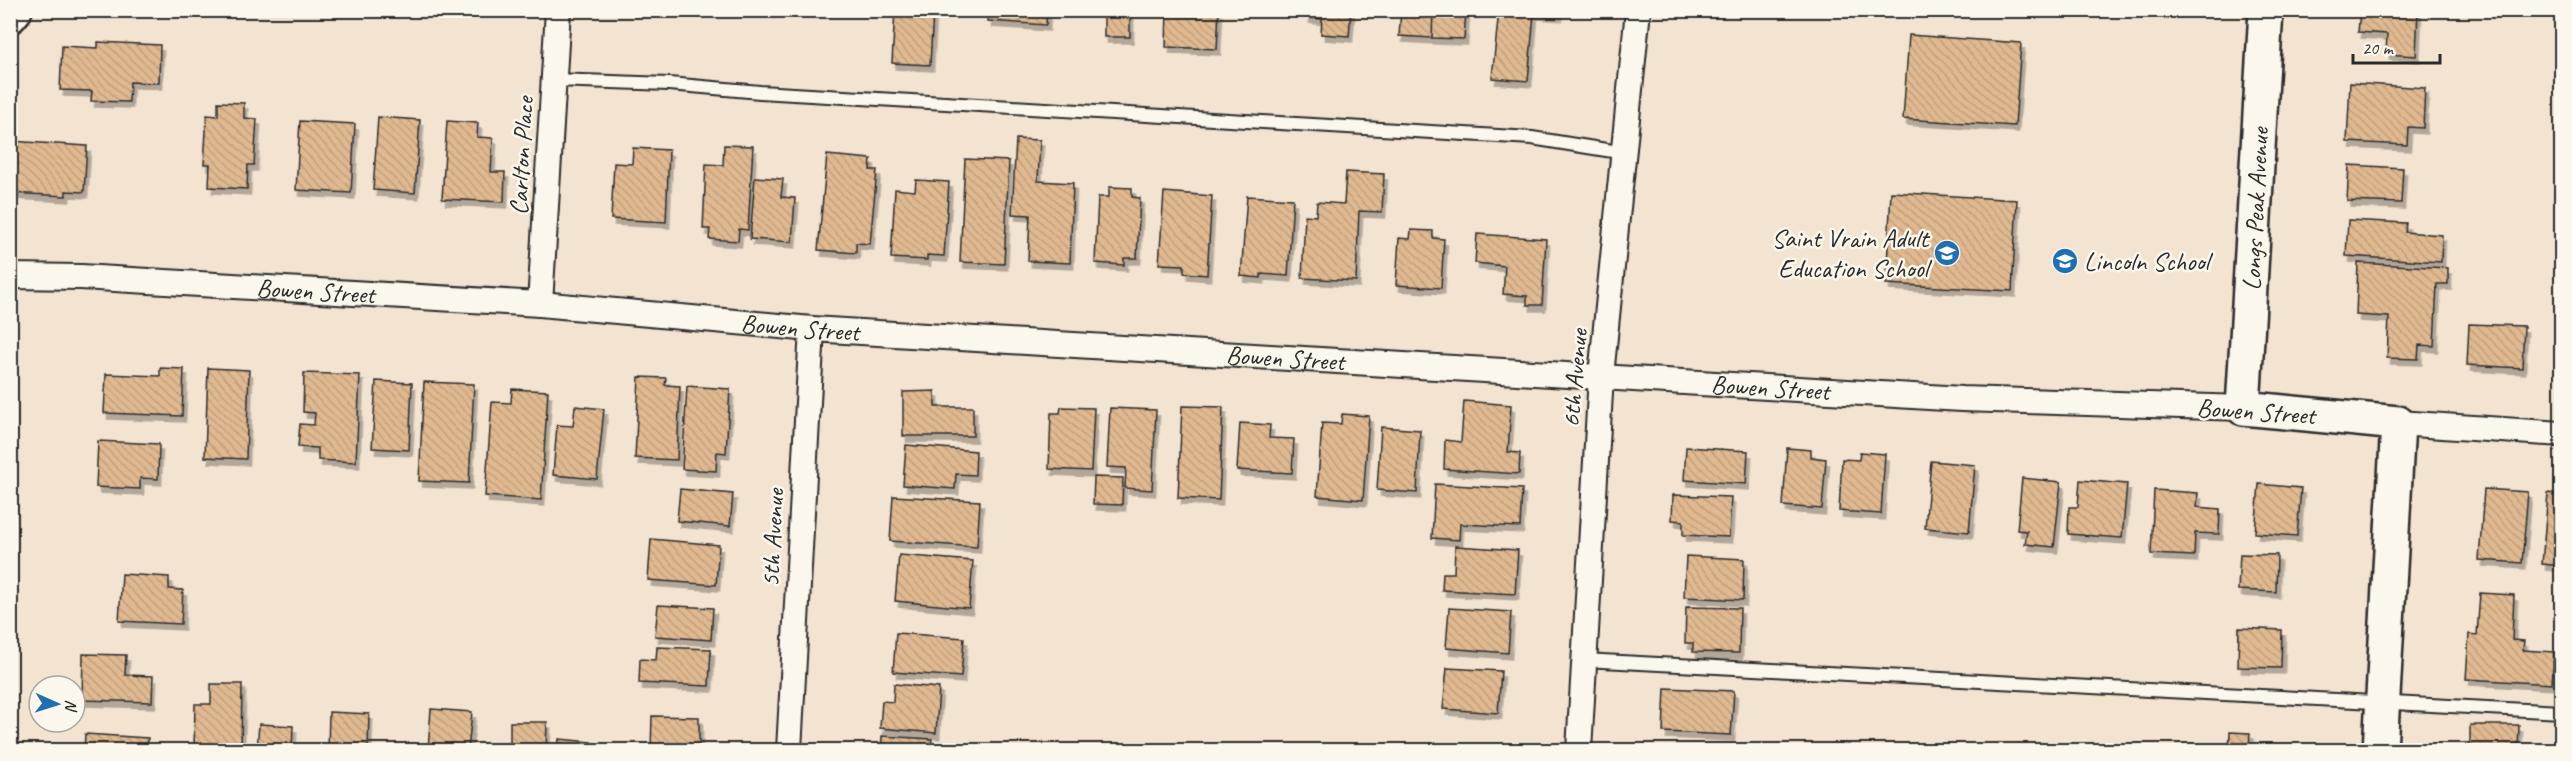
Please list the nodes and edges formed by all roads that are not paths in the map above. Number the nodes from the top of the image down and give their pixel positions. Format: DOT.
graph roads {
  1 [pos="15,10"];
  2 [pos="558,10"];
  3 [pos="1638,10"];
  4 [pos="2266,10"];
  5 [pos="10,16"];
  6 [pos="554,80"];
  7 [pos="1625,153"];
  8 [pos="10,276"];
  9 [pos="540,304"];
  10 [pos="812,329"];
  11 [pos="1601,376"];
  12 [pos="2243,408"];
  13 [pos="2398,423"];
  14 [pos="2562,434"];
  15 [pos="1583,660"];
  16 [pos="2383,703"];
  17 [pos="2562,712"];
  18 [pos="789,750"];
  19 [pos="1579,750"];
  20 [pos="2380,750"];
  1 -- 5 [label="street"];
  2 -- 6 [label="street, Carlton Place"];
  3 -- 7 [label="street, 6th Avenue"];
  4 -- 12 [label="street, Longs Peak Avenue"];
  6 -- 7 [label="lane"];
  6 -- 9 [label="street, Carlton Place"];
  7 -- 11 [label="street, 6th Avenue"];
  8 -- 9 [label="street, Bowen Street"];
  9 -- 10 [label="street, Bowen Street"];
  10 -- 11 [label="street, Bowen Street"];
  10 -- 18 [label="street, 5th Avenue"];
  11 -- 12 [label="street, Bowen Street"];
  11 -- 15 [label="street, 6th Avenue"];
  12 -- 13 [label="street, Bowen Street"];
  13 -- 14 [label="street, Bowen Street"];
  13 -- 16 [label="street"];
  15 -- 16 [label="lane"];
  15 -- 19 [label="street, 6th Avenue"];
  16 -- 17 [label="lane"];
  16 -- 20 [label="street"];
}
